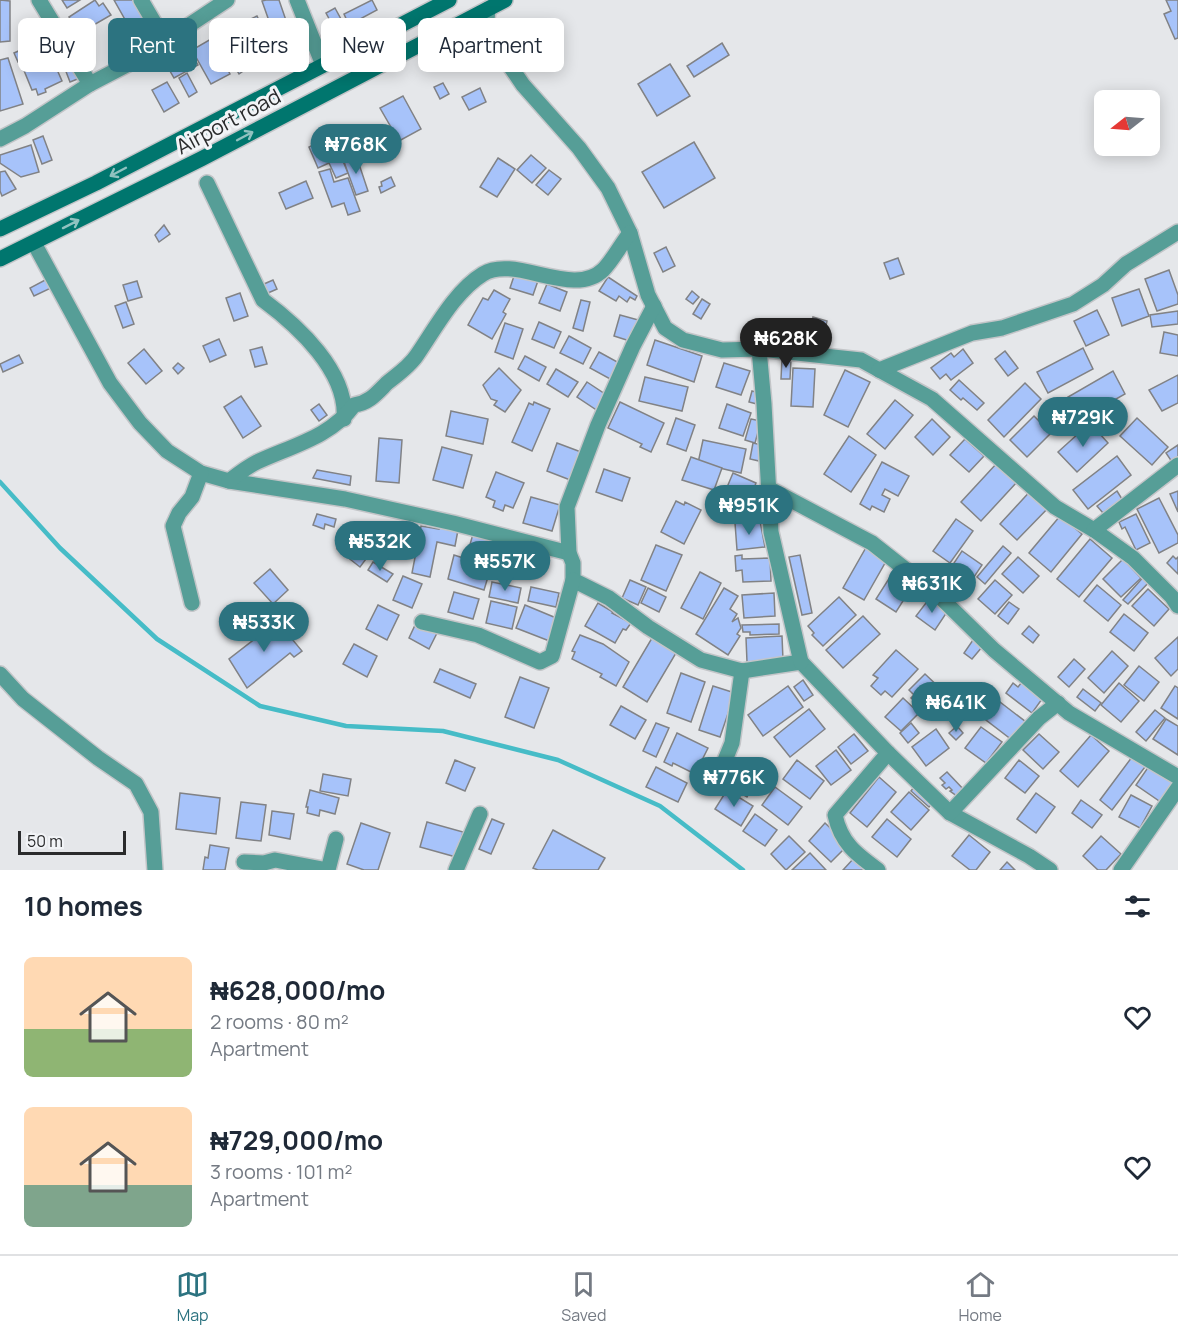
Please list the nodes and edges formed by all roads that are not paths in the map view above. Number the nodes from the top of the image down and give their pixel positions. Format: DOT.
graph roads {
  1 [pos="39,0"];
  2 [pos="141,0"];
  3 [pos="228,0"];
  4 [pos="297,0"];
  5 [pos="449,0"];
  6 [pos="505,0"];
  7 [pos="488,9"];
  8 [pos="152,18"];
  9 [pos="197,20"];
  10 [pos="406,22"];
  11 [pos="321,60"];
  12 [pos="321,66"];
  13 [pos="113,72"];
  14 [pos="90,84"];
  15 [pos="0,138"];
  16 [pos="139,161"];
  17 [pos="207,183"];
  18 [pos="151,184"];
  19 [pos="0,229"];
  20 [pos="630,232"];
  21 [pos="1178,232"];
  22 [pos="34,243"];
  23 [pos="0,259"];
  24 [pos="654,306"];
  25 [pos="759,349"];
  26 [pos="879,370"];
  27 [pos="344,419"];
  28 [pos="1176,469"];
  29 [pos="201,473"];
  30 [pos="229,481"];
  31 [pos="768,488"];
  32 [pos="1094,530"];
  33 [pos="569,553"];
  34 [pos="573,580"];
  35 [pos="192,603"];
  36 [pos="1178,606"];
  37 [pos="422,622"];
  38 [pos="801,662"];
  39 [pos="742,671"];
  40 [pos="0,674"];
  41 [pos="1058,704"];
  42 [pos="888,753"];
  43 [pos="1178,777"];
  44 [pos="714,787"];
  45 [pos="1178,788"];
  46 [pos="950,813"];
  47 [pos="480,814"];
  48 [pos="336,839"];
  49 [pos="244,862"];
  50 [pos="155,870"];
  51 [pos="456,870"];
  52 [pos="878,870"];
  53 [pos="1050,870"];
  54 [pos="1121,870"];
  1 -- 14 [label="street"];
  2 -- 8 [label="street"];
  3 -- 9 [label="street"];
  4 -- 11 [label="street"];
  5 -- 10 [label="main road, Airport road"];
  6 -- 7 [label="main road, Airport road"];
  18 -- 7 [label="main road, Airport road, one-way"];
  7 -- 20 [label="street"];
  12 -- 16 [label="main road, Airport road"];
  13 -- 14 [label="street"];
  14 -- 15 [label="street"];
  16 -- 18 [label="main road"];
  16 -- 19 [label="main road, Airport road, one-way"];
  17 -- 27 [label="street"];
  22 -- 18 [label="main road, Airport road, one-way"];
  20 -- 24 [label="street"];
  20 -- 27 [label="street"];
  21 -- 26 [label="street"];
  22 -- 23 [label="main road, Airport road"];
  22 -- 29 [label="street"];
  24 -- 25 [label="street"];
  24 -- 33 [label="street"];
  25 -- 26 [label="street"];
  25 -- 31 [label="street"];
  26 -- 32 [label="street"];
  27 -- 30 [label="street"];
  28 -- 32 [label="street"];
  29 -- 30 [label="street"];
  29 -- 35 [label="street"];
  30 -- 33 [label="street"];
  31 -- 38 [label="street"];
  31 -- 41 [label="street"];
  32 -- 36 [label="street"];
  33 -- 34 [label="street"];
  34 -- 37 [label="street"];
  34 -- 39 [label="street"];
  38 -- 39 [label="street"];
  38 -- 42 [label="street"];
  39 -- 44 [label="street"];
  40 -- 50 [label="street"];
  41 -- 43 [label="street"];
  41 -- 46 [label="street"];
  42 -- 46 [label="street"];
  42 -- 52 [label="street"];
  45 -- 54 [label="street"];
  46 -- 53 [label="street"];
  47 -- 51 [label="street"];
  48 -- 49 [label="street"];
}
